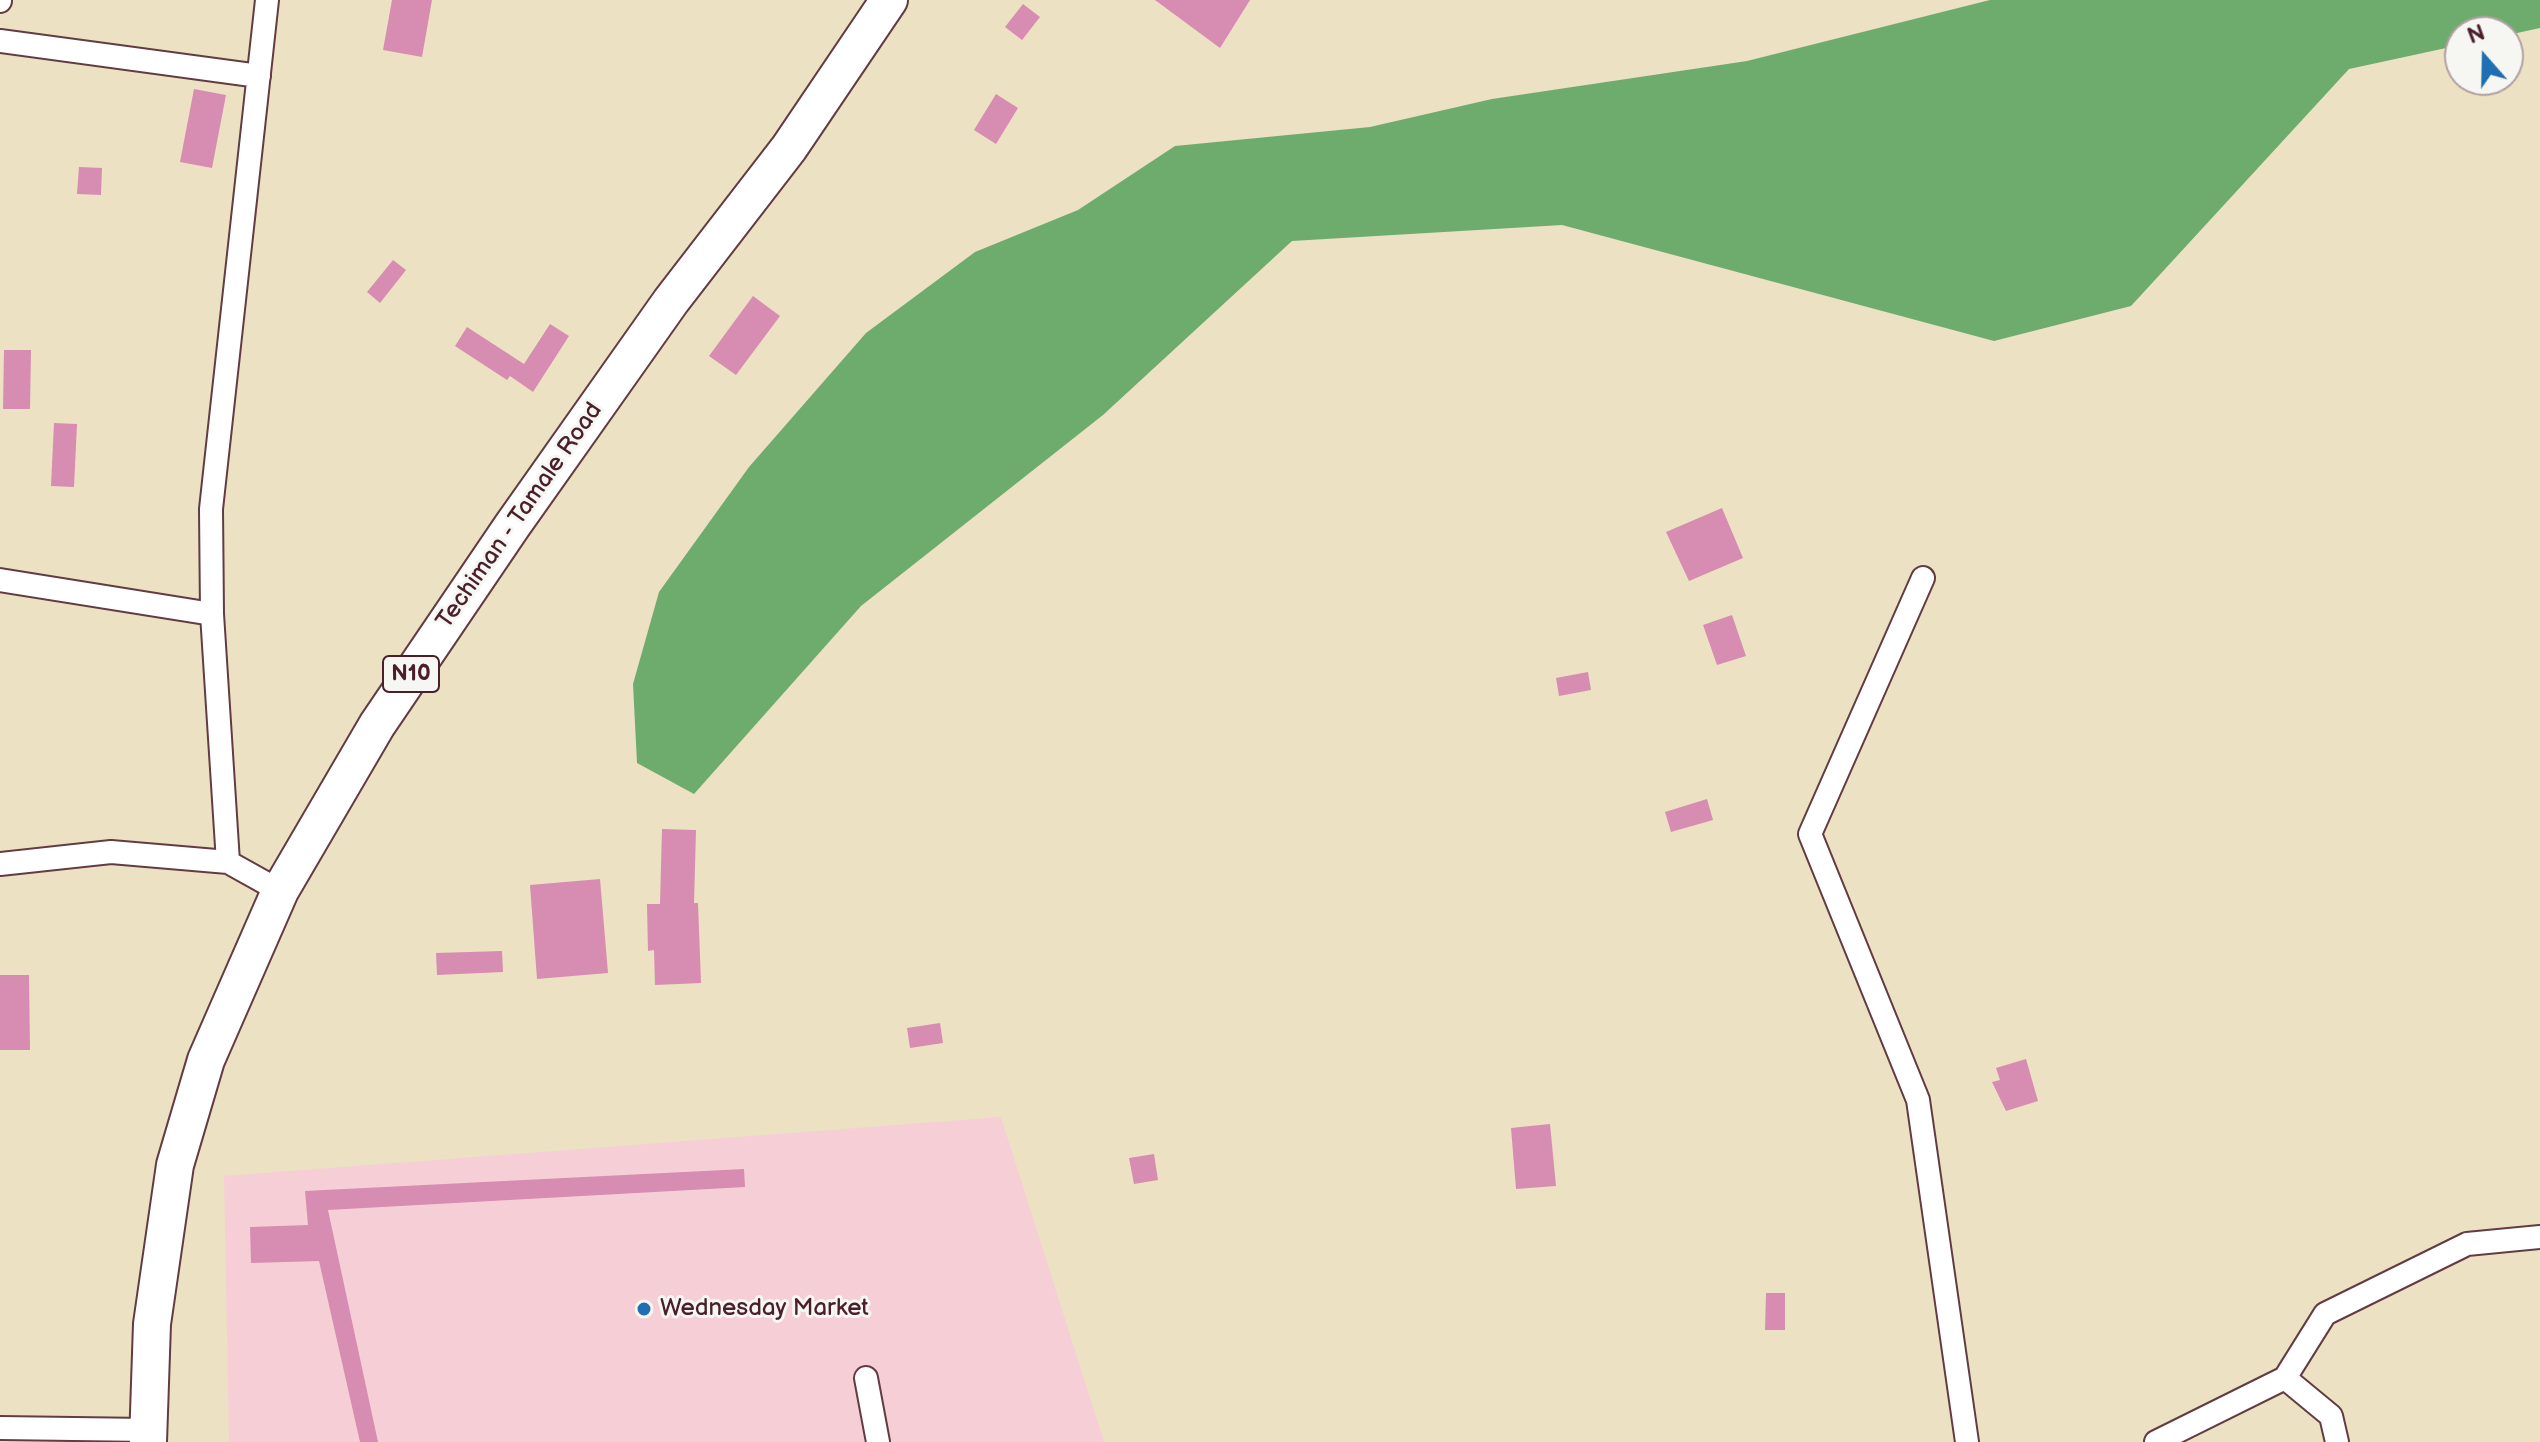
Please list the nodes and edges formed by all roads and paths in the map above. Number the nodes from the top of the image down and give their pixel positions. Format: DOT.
graph roads {
  1 [pos="267,0"];
  2 [pos="889,0"];
  3 [pos="0,41"];
  4 [pos="259,76"];
  5 [pos="1923,578"];
  6 [pos="0,580"];
  7 [pos="212,614"];
  8 [pos="228,862"];
  9 [pos="0,864"];
  10 [pos="280,891"];
  11 [pos="2540,1237"];
  12 [pos="866,1378"];
  13 [pos="2285,1378"];
  14 [pos="0,1428"];
  15 [pos="148,1436"];
  16 [pos="878,1442"];
  17 [pos="1967,1442"];
  18 [pos="2156,1442"];
  19 [pos="2337,1442"];
  1 -- 4 [label="street"];
  2 -- 10 [label="highway, Techiman - Tamale Road / N10"];
  3 -- 4 [label="street"];
  4 -- 7 [label="street"];
  5 -- 17 [label="street"];
  6 -- 7 [label="street"];
  7 -- 8 [label="street"];
  8 -- 9 [label="street"];
  8 -- 10 [label="street"];
  10 -- 15 [label="highway, Techiman - Tamale Road / N10"];
  11 -- 13 [label="street"];
  12 -- 16 [label="street"];
  13 -- 18 [label="street"];
  13 -- 19 [label="street"];
  14 -- 15 [label="street"];
}
